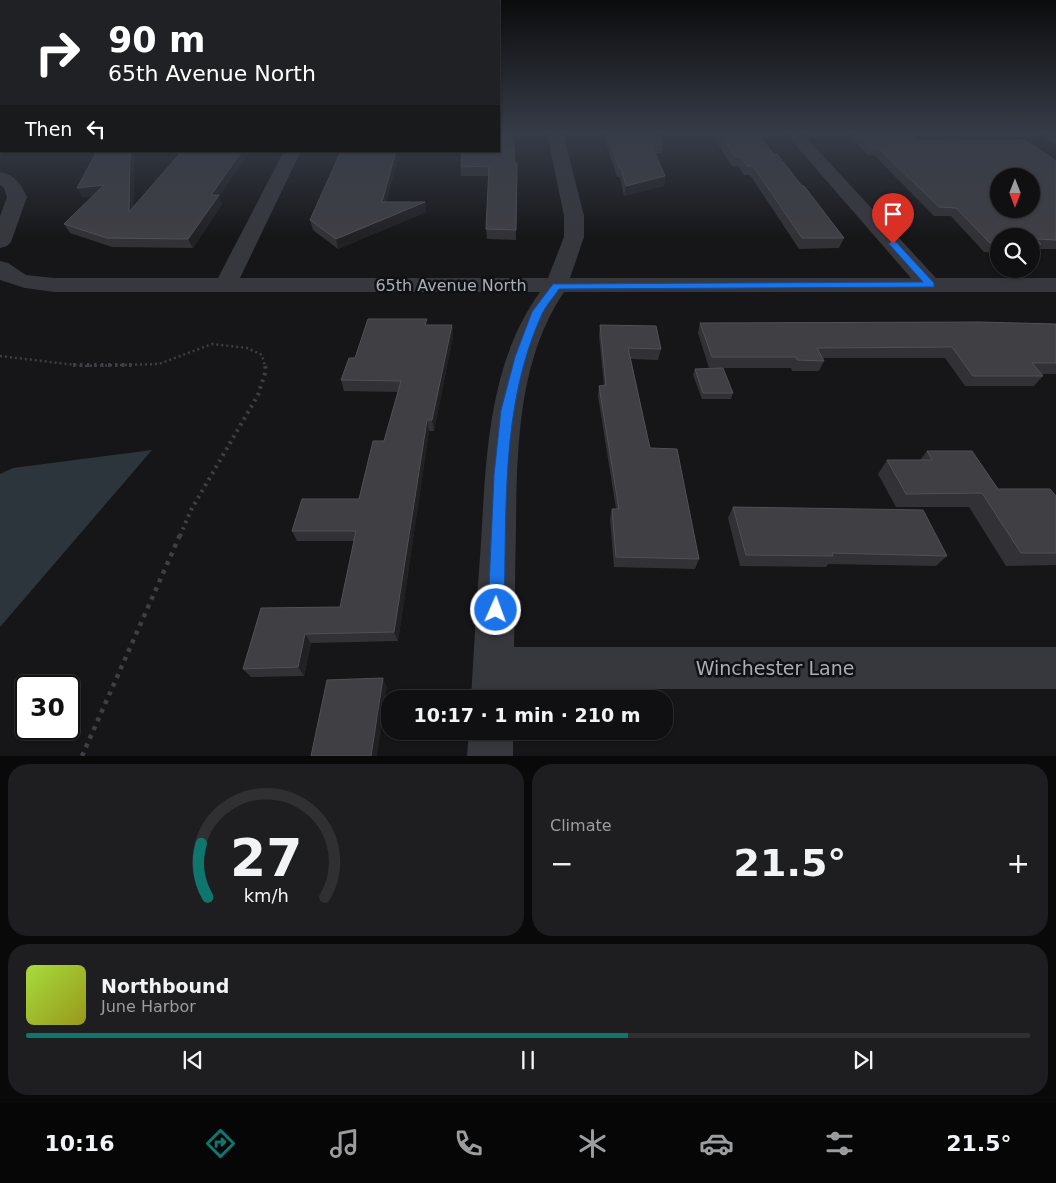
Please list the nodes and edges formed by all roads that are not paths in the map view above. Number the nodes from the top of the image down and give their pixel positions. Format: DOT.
graph roads {
  1 [pos="284,168"];
  2 [pos="563,168"];
  3 [pos="825,168"];
  4 [pos="0,177"];
  5 [pos="0,242"];
  6 [pos="0,268"];
  7 [pos="226,284"];
  8 [pos="930,285"];
  9 [pos="1056,285"];
  10 [pos="556,286"];
  11 [pos="1056,668"];
  12 [pos="493,683"];
  13 [pos="491,740"];
  14 [pos="490,756"];
  1 -- 7 [label="street"];
  2 -- 10 [label="street"];
  3 -- 8 [label="street"];
  4 -- 5 [label="street"];
  6 -- 7 [label="street, 65th Avenue North"];
  7 -- 10 [label="street, 65th Avenue North"];
  8 -- 9 [label="street, 65th Avenue North"];
  8 -- 10 [label="street, 65th Avenue North"];
  10 -- 12 [label="street"];
  11 -- 12 [label="street, Winchester Lane"];
  13 -- 14 [label="street"];
}
